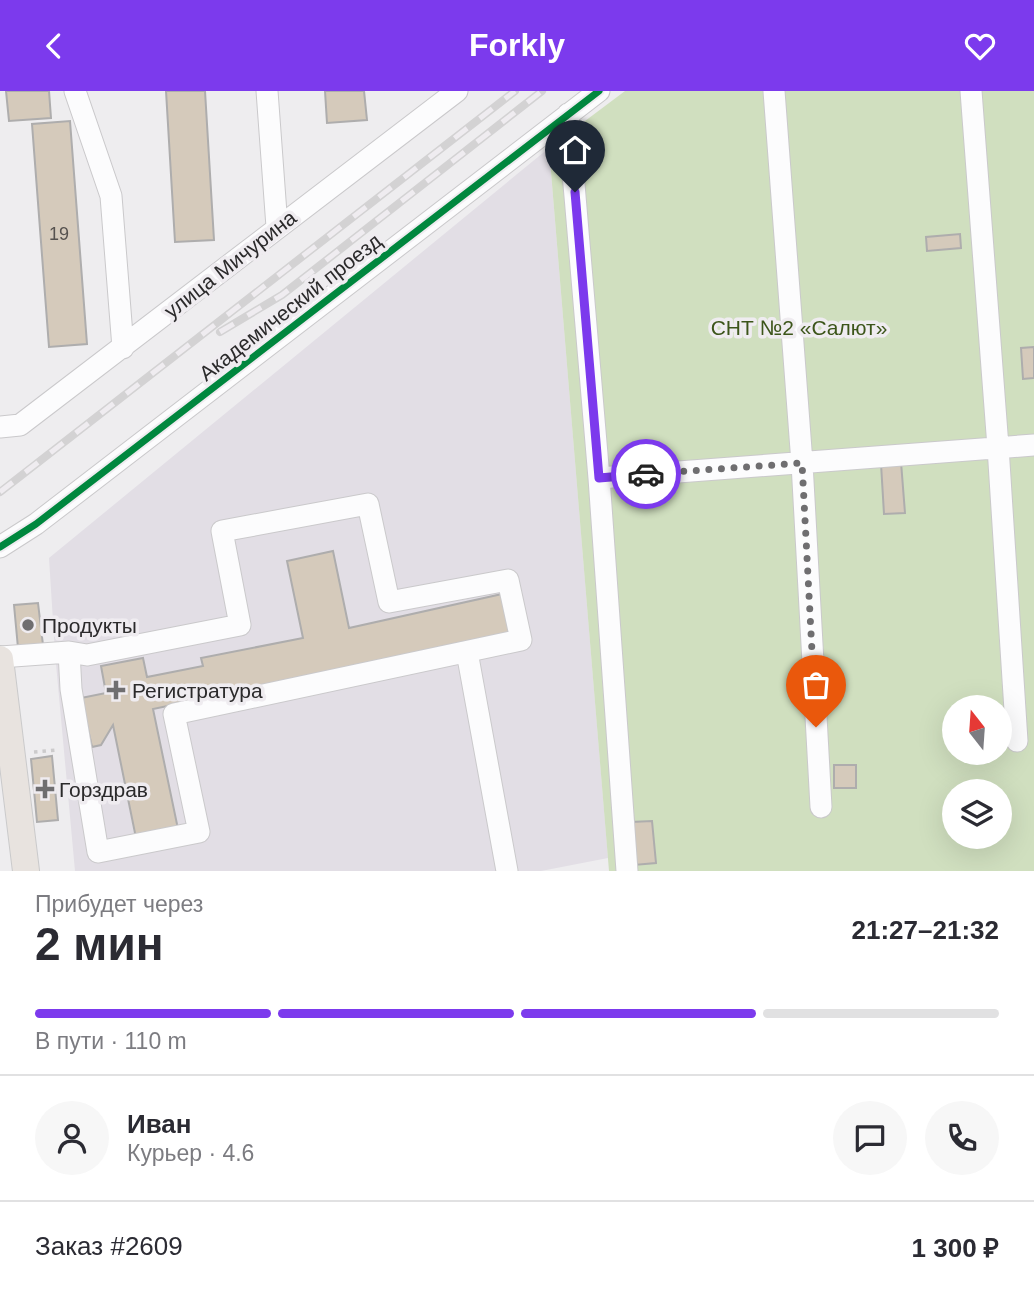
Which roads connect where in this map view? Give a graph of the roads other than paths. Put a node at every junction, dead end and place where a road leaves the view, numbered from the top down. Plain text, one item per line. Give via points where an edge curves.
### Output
1 (75, 91) edge
2 (267, 91) edge
3 (599, 91) edge
4 (774, 91) edge
5 (971, 91) edge
6 (455, 92) edge
7 (568, 114) junction
8 (277, 227) junction
9 (123, 348) junction
10 (0, 427) edge
11 (1034, 445) edge
12 (998, 447) junction
13 (802, 463) junction
14 (599, 478) junction
15 (0, 547) edge
16 (69, 652) junction
17 (467, 652) junction
18 (0, 658) edge
19 (1017, 741) dead end
20 (821, 807) dead end
21 (26, 871) edge
22 (508, 871) edge
23 (627, 871) edge

1 - 9 street via 110,196
2 - 8 street
3 - 7 street, Академический проезд
4 - 13 street
5 - 12 street
6 - 8 street, улица Мичурина
7 - 14 street
7 - 15 street, Академический проезд via 36,524
8 - 9 street, улица Мичурина
9 - 10 street, улица Мичурина via 20,425
11 - 12 street
12 - 13 street
12 - 19 street
13 - 14 street
13 - 20 street
14 - 23 street
16 - 17 street via 98,852 199,832 174,714
16 - 17 street via 87,655 240,625 222,531 368,504 389,602 508,580 521,641
16 - 18 street
17 - 22 street
18 - 21 main road

